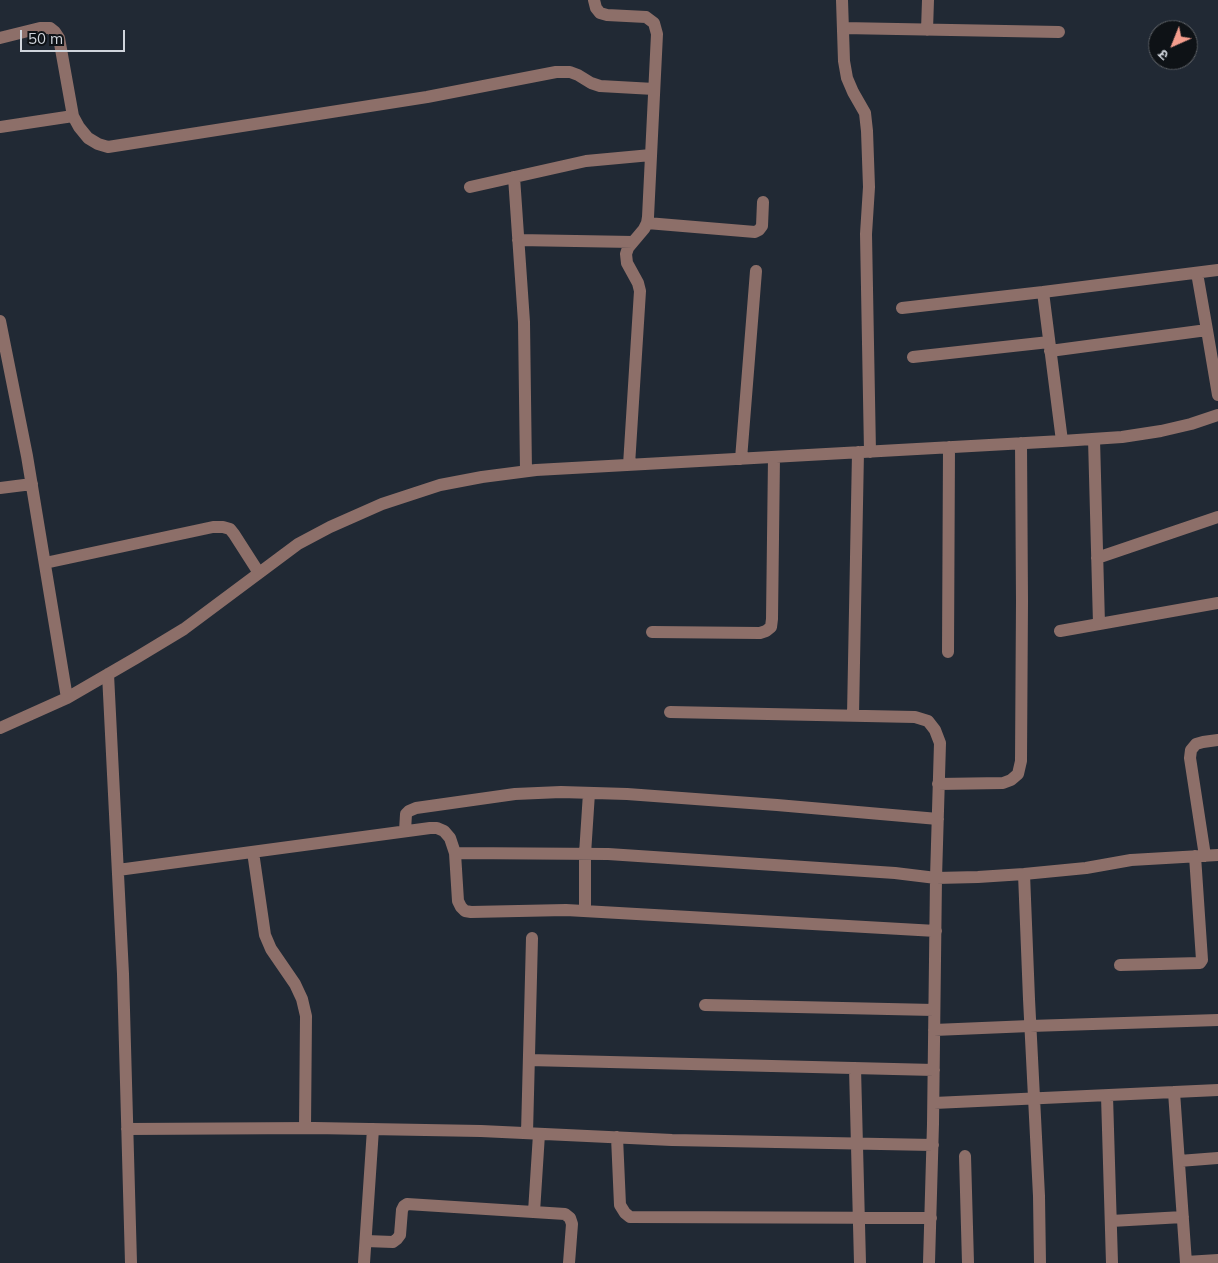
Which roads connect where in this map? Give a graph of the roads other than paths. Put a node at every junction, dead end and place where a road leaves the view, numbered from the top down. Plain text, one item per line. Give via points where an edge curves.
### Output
1 (594, 0) edge
2 (842, 0) edge
3 (928, 0) edge
4 (843, 28) junction
5 (927, 30) junction
6 (1060, 32) dead end
7 (0, 38) edge
8 (654, 89) junction
9 (73, 116) junction
10 (0, 127) edge
11 (651, 155) junction
12 (514, 177) junction
13 (470, 187) dead end
14 (763, 202) dead end
15 (647, 224) junction
16 (518, 240) junction
17 (633, 242) junction
18 (1218, 270) edge
19 (756, 271) dead end
20 (1196, 273) junction
21 (1043, 292) junction
22 (902, 308) dead end
23 (0, 321) edge
24 (1207, 330) junction
25 (2, 338) edge
26 (1049, 346) junction
27 (913, 357) dead end
28 (6, 379) edge
29 (1218, 395) edge
30 (1218, 415) edge
31 (1094, 439) junction
32 (1062, 441) junction
33 (1021, 444) junction
34 (950, 447) junction
35 (864, 452) junction
36 (774, 457) junction
37 (740, 459) junction
38 (629, 465) junction
39 (526, 471) junction
40 (32, 484) junction
41 (0, 488) edge
42 (1218, 517) edge
43 (1097, 558) junction
44 (45, 564) junction
45 (259, 573) junction
46 (1218, 603) edge
47 (1099, 624) junction
48 (1060, 630) dead end
49 (652, 632) dead end
50 (948, 652) dead end
51 (108, 674) junction
52 (67, 698) junction
53 (670, 712) dead end
54 (853, 715) junction
55 (0, 728) edge
56 (1218, 740) edge
57 (938, 784) junction
58 (589, 793) junction
59 (938, 819) junction
60 (405, 831) junction
61 (254, 852) junction
62 (455, 853) junction
63 (585, 854) junction
64 (1218, 855) edge
65 (1200, 856) junction
66 (118, 870) junction
67 (1024, 874) junction
68 (936, 878) junction
69 (585, 911) junction
70 (936, 931) junction
71 (532, 938) dead end
72 (1120, 964) dead end
73 (705, 1005) dead end
74 (934, 1010) junction
75 (1218, 1020) edge
76 (1030, 1026) junction
77 (934, 1030) junction
78 (529, 1060) junction
79 (855, 1068) junction
80 (934, 1070) junction
81 (1218, 1090) edge
82 (1174, 1092) junction
83 (1107, 1096) junction
84 (1034, 1100) junction
85 (934, 1103) junction
86 (305, 1128) junction
87 (127, 1129) junction
88 (373, 1129) junction
89 (533, 1133) junction
90 (617, 1137) junction
91 (858, 1144) junction
92 (933, 1145) junction
93 (965, 1156) dead end
94 (1218, 1158) edge
95 (1179, 1161) junction
96 (534, 1212) junction
97 (1183, 1217) junction
98 (859, 1218) junction
99 (931, 1218) junction
100 (1111, 1221) junction
101 (366, 1241) junction
102 (1218, 1260) edge
103 (1186, 1262) edge
104 (132, 1263) edge
105 (364, 1263) edge
106 (569, 1263) edge
107 (860, 1263) edge
108 (929, 1263) edge
109 (968, 1263) edge
110 (1040, 1263) edge
111 (1112, 1263) edge

1 - 8 street via 600,13 646,16 654,23 657,34
2 - 4 street
3 - 5 street
4 - 5 street
4 - 35 street via 847,78 865,113 867,131
5 - 6 street
7 - 9 street via 40,28 50,28 55,32 59,38
8 - 9 street via 600,86 570,72 556,72 428,97 108,147 88,138
8 - 11 street
9 - 10 street
11 - 12 street via 586,161
11 - 15 street
12 - 13 street
12 - 16 street
14 - 15 street via 762,226 755,232
15 - 17 street
16 - 17 street
16 - 39 street via 524,322
17 - 38 street via 626,259 640,291
18 - 20 street
19 - 37 street
20 - 21 street
20 - 24 street
21 - 22 street
21 - 26 street
23 - 25 street
24 - 26 street
24 - 29 street
25 - 28 street
26 - 27 street
26 - 32 street
28 - 40 street
30 - 31 street via 1161,431
31 - 32 street
31 - 43 street
32 - 33 street
33 - 34 street
33 - 57 street via 1021,741 1018,774 1003,783
34 - 35 street
34 - 50 street
35 - 36 street
35 - 54 street
36 - 37 street
36 - 49 street via 771,627 760,633
37 - 38 street
38 - 39 street
39 - 45 street via 440,485 382,504 298,544
40 - 41 street
40 - 44 street
42 - 43 street
43 - 47 street
44 - 45 street via 223,527 234,534
44 - 52 street
45 - 51 street via 184,629
46 - 47 street
47 - 48 street
51 - 52 street
51 - 66 street
52 - 55 street
53 - 54 street
54 - 57 street via 915,717 928,721 940,743
56 - 65 street via 1196,744 1191,750
57 - 59 street
58 - 59 street
58 - 60 street via 515,794 416,808 406,814
58 - 63 street
59 - 68 street
60 - 61 street
60 - 62 street via 438,828 450,838
61 - 66 street
61 - 86 street via 265,935 295,984 306,1016
62 - 63 street
62 - 69 street via 458,901 465,911
63 - 68 street
63 - 69 street
64 - 65 street
65 - 67 street via 1131,860
65 - 72 street via 1200,963
66 - 87 street
67 - 68 street
67 - 76 street
68 - 70 street
69 - 70 street
70 - 74 street
71 - 78 street
73 - 74 street
74 - 77 street
75 - 76 street
76 - 77 street
76 - 84 street
77 - 80 street
78 - 79 street
78 - 89 street
79 - 80 street
79 - 91 street
80 - 85 street
81 - 82 street
82 - 83 street
82 - 95 street
83 - 84 street
83 - 100 street
84 - 85 street
84 - 110 street
85 - 92 street
86 - 87 street
86 - 88 street
87 - 104 street
88 - 89 street
88 - 101 street
89 - 90 street
89 - 96 street
90 - 91 street
90 - 98 street via 620,1205 624,1214 630,1217
91 - 92 street
91 - 98 street
92 - 99 street
93 - 109 street
94 - 95 street
95 - 97 street
96 - 101 street via 407,1204 402,1210 398,1239 394,1242
96 - 106 street via 565,1214 570,1218
97 - 100 street
97 - 103 street
98 - 99 street
98 - 107 street
99 - 108 street
100 - 111 street
101 - 105 street
102 - 103 street

